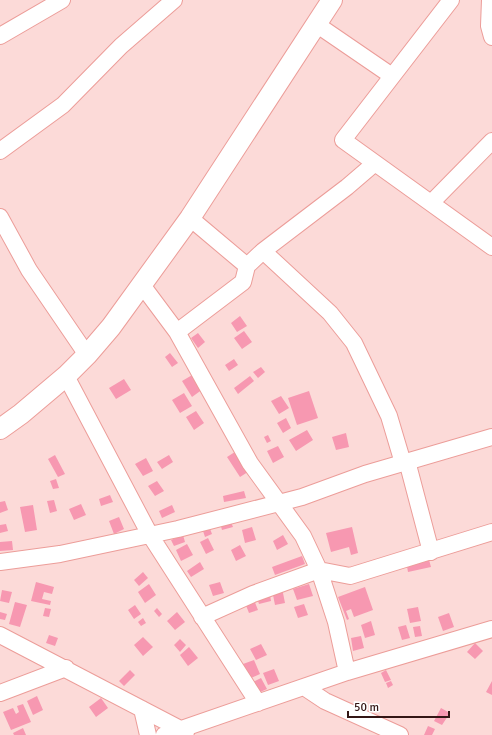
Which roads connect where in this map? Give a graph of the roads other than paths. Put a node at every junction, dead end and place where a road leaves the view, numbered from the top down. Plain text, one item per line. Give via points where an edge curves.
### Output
1 (62, 0) edge
2 (174, 0) edge
3 (332, 0) edge
4 (451, 0) edge
5 (490, 0) edge
6 (316, 24) junction
7 (0, 36) edge
8 (492, 38) edge
9 (392, 76) junction
10 (492, 141) edge
11 (0, 151) edge
12 (375, 163) junction
13 (431, 203) junction
14 (0, 217) edge
15 (190, 218) junction
16 (492, 247) edge
17 (263, 251) junction
18 (248, 266) junction
19 (142, 285) junction
20 (177, 332) junction
21 (87, 355) junction
22 (66, 376) junction
23 (0, 429) edge
24 (492, 437) edge
25 (405, 462) junction
26 (280, 503) junction
27 (492, 532) edge
28 (150, 535) junction
29 (431, 552) junction
30 (0, 562) edge
31 (319, 570) junction
32 (202, 617) junction
33 (492, 629) edge
34 (0, 634) edge
35 (66, 668) junction
36 (347, 672) junction
37 (304, 687) junction
38 (0, 693) edge
39 (258, 702) junction
40 (142, 710) junction
41 (186, 732) edge
42 (148, 735) edge
43 (164, 735) edge
44 (400, 735) edge

1 - 7 street
2 - 11 street via 121,46 63,105
3 - 6 main road
4 - 9 street
5 - 8 street via 489,26
6 - 9 street
6 - 15 main road
9 - 12 street via 343,140
10 - 13 street
12 - 13 street
12 - 17 street via 347,188
13 - 16 street
14 - 21 street via 29,270
15 - 18 street
15 - 19 main road
17 - 18 street
17 - 25 street via 330,312 354,343 389,416
18 - 20 street via 243,282
19 - 20 street
19 - 21 main road
20 - 26 street via 250,463
21 - 22 main road
22 - 23 main road
22 - 28 street
24 - 25 street
25 - 26 street
25 - 29 street
26 - 28 street
26 - 31 street via 303,536
27 - 29 street
28 - 30 street via 60,554
28 - 32 street
29 - 31 street via 350,576
31 - 32 street
31 - 36 street via 336,622
32 - 39 street
33 - 36 street
34 - 35 street
35 - 38 street
35 - 40 street
36 - 37 street
37 - 39 street
37 - 44 street via 325,701
39 - 41 street
40 - 41 street
40 - 42 street
41 - 43 street

